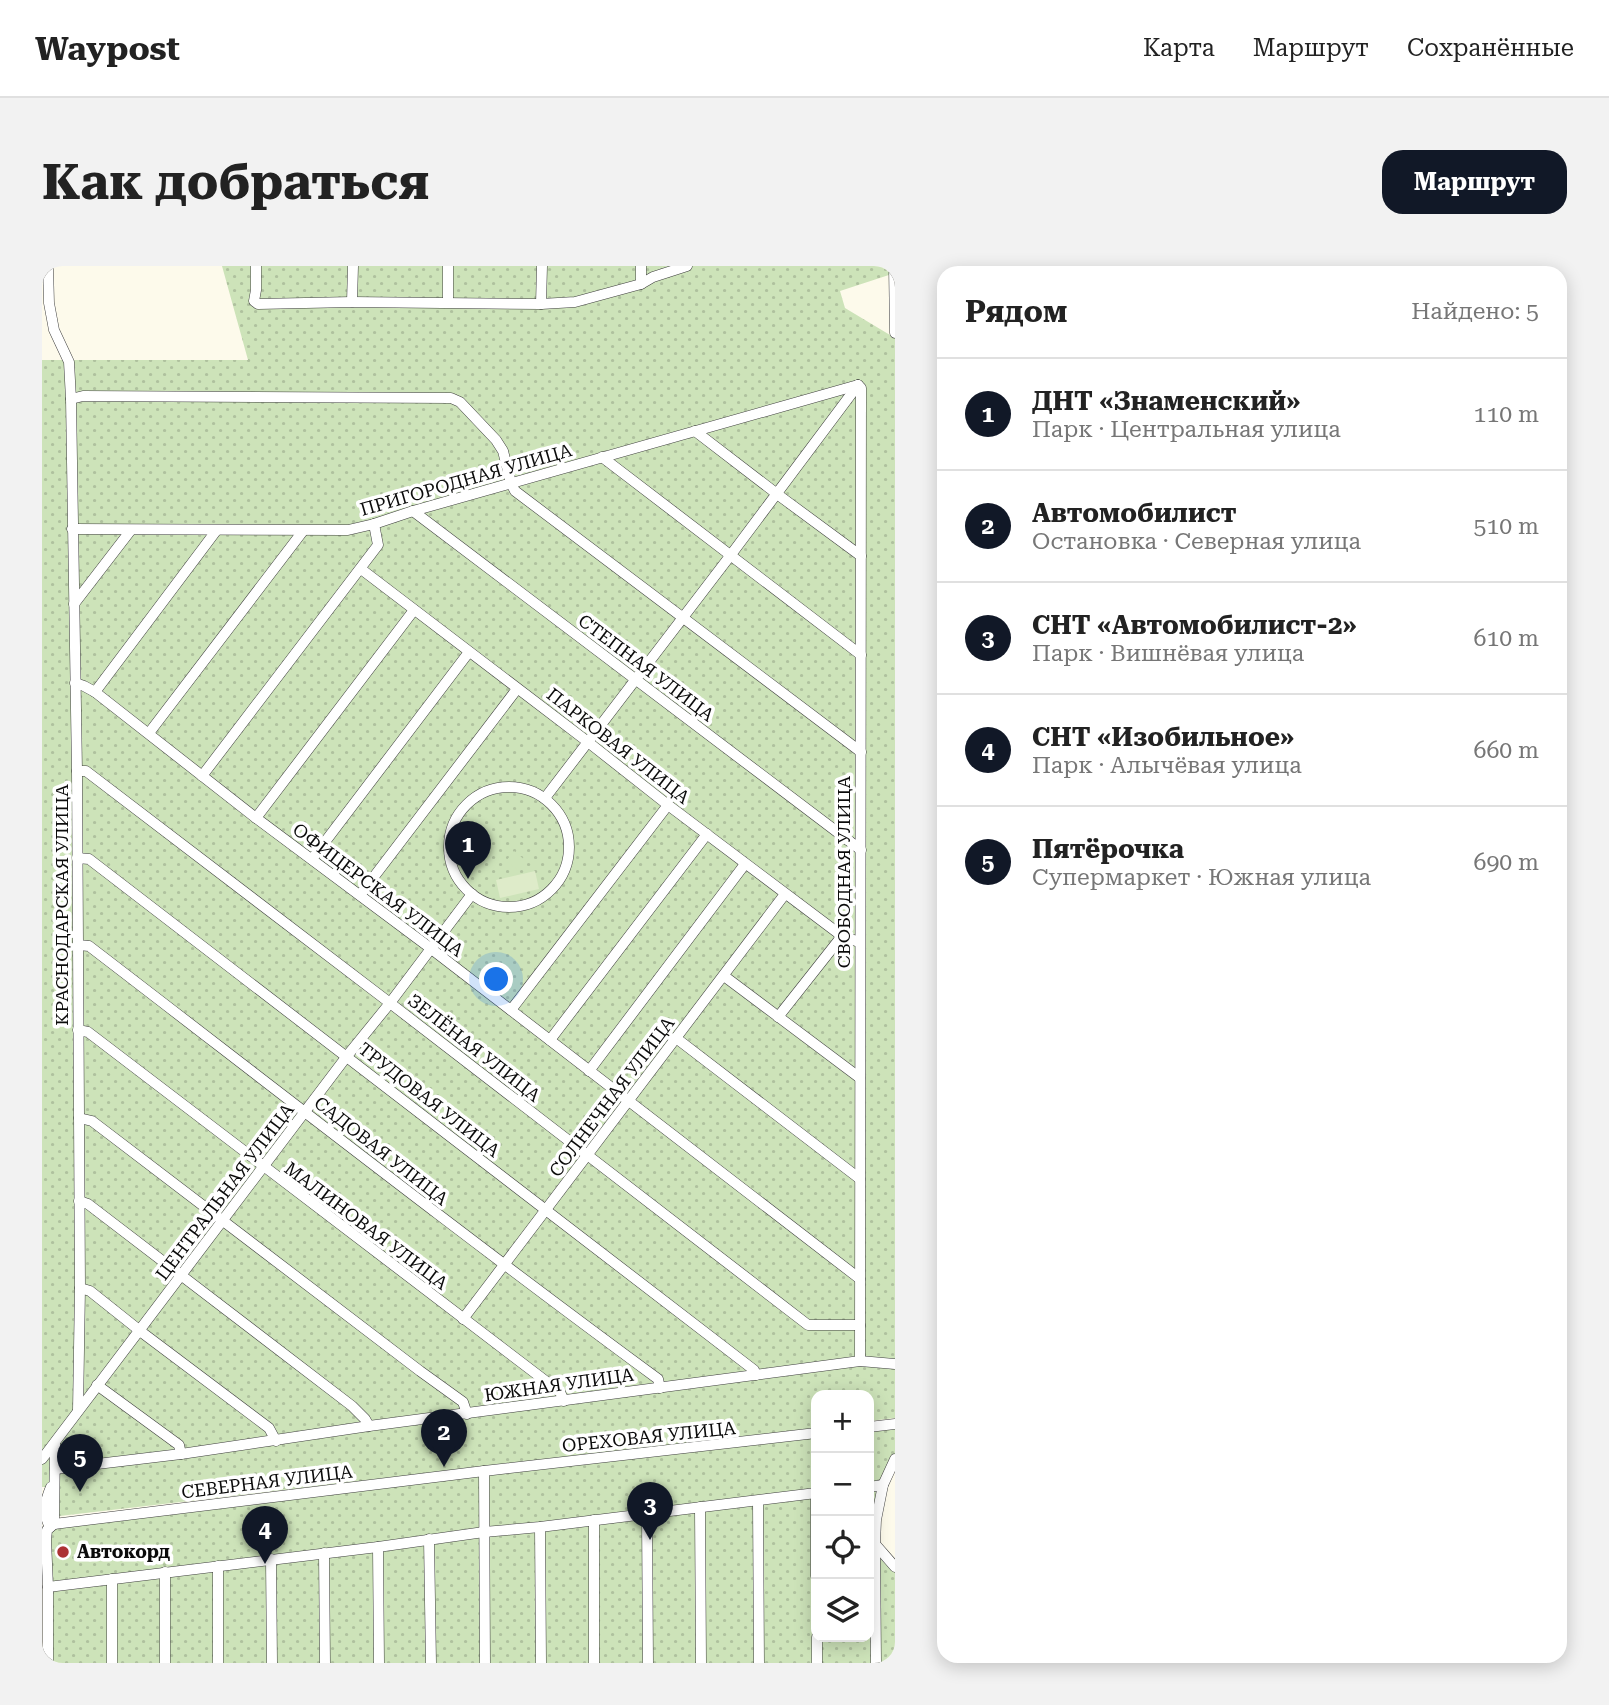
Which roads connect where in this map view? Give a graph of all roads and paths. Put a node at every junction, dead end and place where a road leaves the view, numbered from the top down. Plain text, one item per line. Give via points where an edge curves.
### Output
1 (48, 266) edge
2 (256, 266) edge
3 (353, 266) edge
4 (448, 266) edge
5 (542, 266) edge
6 (641, 266) edge
7 (687, 266) edge
8 (894, 266) edge
9 (641, 284) junction
10 (352, 302) junction
11 (448, 302) junction
12 (541, 304) junction
13 (895, 333) edge
14 (858, 384) junction
15 (71, 399) junction
16 (695, 431) junction
17 (602, 457) junction
18 (511, 483) junction
19 (777, 494) junction
20 (413, 511) junction
21 (374, 524) junction
22 (72, 529) junction
23 (131, 530) junction
24 (216, 531) junction
25 (303, 531) junction
26 (730, 556) junction
27 (862, 556) junction
28 (361, 569) junction
29 (74, 604) junction
30 (414, 610) junction
31 (682, 618) junction
32 (469, 652) junction
33 (861, 655) junction
34 (636, 680) junction
35 (75, 683) junction
36 (517, 689) junction
37 (95, 692) junction
38 (149, 733) junction
39 (588, 742) junction
40 (861, 752) junction
41 (77, 771) junction
42 (202, 776) junction
43 (545, 798) junction
44 (668, 805) junction
45 (256, 818) junction
46 (707, 834) junction
47 (861, 850) junction
48 (77, 858) junction
49 (312, 859) junction
50 (745, 863) junction
51 (472, 894) junction
52 (785, 894) junction
53 (360, 895) junction
54 (842, 936) junction
55 (859, 942) junction
56 (78, 945) junction
57 (430, 948) junction
58 (724, 976) junction
59 (390, 1003) junction
60 (511, 1010) junction
61 (778, 1017) junction
62 (78, 1030) junction
63 (676, 1038) junction
64 (550, 1040) junction
65 (347, 1056) junction
66 (589, 1071) junction
67 (860, 1078) junction
68 (629, 1101) junction
69 (306, 1112) junction
70 (79, 1118) junction
71 (588, 1156) junction
72 (263, 1167) junction
73 (860, 1178) junction
74 (79, 1201) junction
75 (547, 1211) junction
76 (222, 1221) junction
77 (504, 1266) junction
78 (181, 1276) junction
79 (860, 1279) junction
80 (80, 1288) junction
81 (463, 1319) junction
82 (860, 1325) junction
83 (140, 1330) junction
84 (860, 1361) junction
85 (895, 1364) edge
86 (756, 1375) junction
87 (97, 1385) junction
88 (660, 1388) junction
89 (564, 1401) junction
90 (78, 1410) junction
91 (467, 1414) junction
92 (895, 1424) edge
93 (369, 1426) junction
94 (874, 1426) edge
95 (811, 1434) edge
96 (276, 1441) junction
97 (55, 1443) junction
98 (181, 1454) junction
99 (42, 1459) edge
100 (895, 1459) edge
101 (484, 1471) junction
102 (55, 1475) junction
103 (883, 1485) junction
104 (874, 1486) edge
105 (811, 1494) edge
106 (758, 1501) junction
107 (54, 1504) junction
108 (700, 1507) junction
109 (647, 1514) junction
110 (594, 1520) junction
111 (66, 1522) junction
112 (52, 1526) junction
113 (540, 1527) junction
114 (484, 1532) junction
115 (429, 1539) junction
116 (875, 1544) junction
117 (378, 1547) junction
118 (324, 1553) junction
119 (271, 1559) junction
120 (218, 1566) junction
121 (895, 1567) edge
122 (165, 1572) junction
123 (112, 1579) junction
124 (48, 1587) junction
125 (817, 1642) edge
126 (48, 1663) edge
127 (113, 1663) edge
128 (165, 1663) edge
129 (218, 1663) edge
130 (272, 1663) edge
131 (325, 1663) edge
132 (379, 1663) edge
133 (431, 1663) edge
134 (485, 1663) edge
135 (541, 1663) edge
136 (594, 1663) edge
137 (648, 1663) edge
138 (701, 1663) edge
139 (759, 1663) edge
140 (817, 1663) edge
141 (876, 1663) edge

1 - 15 street, КРАСНОДАРСКАЯ УЛИЦА via 49,303 54,330 69,362
2 - 10 street via 254,300 258,304
3 - 10 street
4 - 11 street
5 - 12 street
6 - 9 street
7 - 9 street
8 - 13 street
9 - 12 street via 575,302
10 - 11 street
11 - 12 street
14 - 16 street, ПРИГОРОДНАЯ УЛИЦА
14 - 19 street
14 - 27 street, СВОБОДНАЯ УЛИЦА
15 - 18 street via 451,398 496,440
15 - 22 street, КРАСНОДАРСКАЯ УЛИЦА
16 - 17 street, ПРИГОРОДНАЯ УЛИЦА
16 - 19 street
17 - 18 street, ПРИГОРОДНАЯ УЛИЦА
17 - 26 street
18 - 20 street, ПРИГОРОДНАЯ УЛИЦА
18 - 31 street via 515,491
19 - 26 street
19 - 27 street
20 - 21 street, ПРИГОРОДНАЯ УЛИЦА
20 - 34 street, СТЕПНАЯ УЛИЦА
21 - 25 street, ПРИГОРОДНАЯ УЛИЦА
21 - 28 street via 378,545
22 - 23 street, ПРИГОРОДНАЯ УЛИЦА
22 - 29 street, КРАСНОДАРСКАЯ УЛИЦА
23 - 24 street, ПРИГОРОДНАЯ УЛИЦА
23 - 29 street
24 - 25 street, ПРИГОРОДНАЯ УЛИЦА
24 - 37 street
25 - 38 street
26 - 31 street
26 - 33 street
27 - 33 street, СВОБОДНАЯ УЛИЦА
28 - 30 street, ПАРКОВАЯ УЛИЦА
28 - 42 street
29 - 35 street, КРАСНОДАРСКАЯ УЛИЦА
30 - 32 street, ПАРКОВАЯ УЛИЦА
30 - 45 street
31 - 34 street
31 - 40 street
32 - 36 street, ПАРКОВАЯ УЛИЦА
32 - 49 street
33 - 40 street, СВОБОДНАЯ УЛИЦА
34 - 39 street
34 - 47 street, СТЕПНАЯ УЛИЦА
35 - 37 street, ОФИЦЕРСКАЯ УЛИЦА
35 - 41 street, КРАСНОДАРСКАЯ УЛИЦА
36 - 39 street, ПАРКОВАЯ УЛИЦА
36 - 53 street
37 - 38 street, ОФИЦЕРСКАЯ УЛИЦА
38 - 42 street, ОФИЦЕРСКАЯ УЛИЦА
39 - 43 street
39 - 44 street, ПАРКОВАЯ УЛИЦА
40 - 47 street, СВОБОДНАЯ УЛИЦА
41 - 48 street, КРАСНОДАРСКАЯ УЛИЦА
41 - 59 street, ЗЕЛЁНАЯ УЛИЦА via 86,771
42 - 45 street, ОФИЦЕРСКАЯ УЛИЦА
43 - 51 street via 521,788 502,787 467,803 450,837 450,856 456,875
43 - 51 street via 568,831 570,849 558,883 529,904 512,907 494,905
44 - 46 street, ПАРКОВАЯ УЛИЦА
44 - 60 street
45 - 49 street, ОФИЦЕРСКАЯ УЛИЦА
46 - 50 street, ПАРКОВАЯ УЛИЦА
46 - 64 street
47 - 55 street, СВОБОДНАЯ УЛИЦА
48 - 56 street, КРАСНОДАРСКАЯ УЛИЦА
48 - 65 street, ТРУДОВАЯ УЛИЦА via 89,859
49 - 53 street, ОФИЦЕРСКАЯ УЛИЦА
50 - 52 street, ПАРКОВАЯ УЛИЦА
50 - 66 street
51 - 57 street, ЦЕНТРАЛЬНАЯ УЛИЦА
52 - 54 street, ПАРКОВАЯ УЛИЦА
52 - 58 street, СОЛНЕЧНАЯ УЛИЦА
53 - 57 street, ОФИЦЕРСКАЯ УЛИЦА
54 - 55 street, ПАРКОВАЯ УЛИЦА
54 - 61 street
55 - 67 street, СВОБОДНАЯ УЛИЦА
56 - 62 street, КРАСНОДАРСКАЯ УЛИЦА
56 - 69 street, САДОВАЯ УЛИЦА via 89,946
57 - 59 street, ЦЕНТРАЛЬНАЯ УЛИЦА
57 - 60 street, ОФИЦЕРСКАЯ УЛИЦА
58 - 61 street
58 - 63 street, СОЛНЕЧНАЯ УЛИЦА
59 - 65 street, ЦЕНТРАЛЬНАЯ УЛИЦА
59 - 71 street, ЗЕЛЁНАЯ УЛИЦА
60 - 64 street, ОФИЦЕРСКАЯ УЛИЦА
61 - 67 street
62 - 70 street, КРАСНОДАРСКАЯ УЛИЦА
62 - 72 street, МАЛИНОВАЯ УЛИЦА via 88,1032
63 - 68 street, СОЛНЕЧНАЯ УЛИЦА
63 - 73 street
64 - 66 street, ОФИЦЕРСКАЯ УЛИЦА
65 - 69 street, ЦЕНТРАЛЬНАЯ УЛИЦА
65 - 75 street, ТРУДОВАЯ УЛИЦА
66 - 68 street, ОФИЦЕРСКАЯ УЛИЦА
67 - 73 street, СВОБОДНАЯ УЛИЦА
68 - 71 street, СОЛНЕЧНАЯ УЛИЦА
68 - 79 street, ОФИЦЕРСКАЯ УЛИЦА
69 - 72 street, ЦЕНТРАЛЬНАЯ УЛИЦА
69 - 77 street, САДОВАЯ УЛИЦА
70 - 74 street, КРАСНОДАРСКАЯ УЛИЦА
70 - 76 street via 92,1121
71 - 75 street, СОЛНЕЧНАЯ УЛИЦА
71 - 82 street, ЗЕЛЁНАЯ УЛИЦА via 808,1325
72 - 76 street, ЦЕНТРАЛЬНАЯ УЛИЦА
72 - 81 street, МАЛИНОВАЯ УЛИЦА
73 - 79 street, СВОБОДНАЯ УЛИЦА
74 - 78 street
74 - 80 street, КРАСНОДАРСКАЯ УЛИЦА
75 - 77 street, СОЛНЕЧНАЯ УЛИЦА
75 - 86 street, ТРУДОВАЯ УЛИЦА
76 - 78 street, ЦЕНТРАЛЬНАЯ УЛИЦА
76 - 91 street via 463,1402
77 - 81 street, СОЛНЕЧНАЯ УЛИЦА
77 - 88 street, САДОВАЯ УЛИЦА via 657,1380
78 - 83 street, ЦЕНТРАЛЬНАЯ УЛИЦА
78 - 93 street via 352,1406
79 - 82 street, СВОБОДНАЯ УЛИЦА
80 - 83 street
80 - 90 street, КРАСНОДАРСКАЯ УЛИЦА
81 - 89 street, МАЛИНОВАЯ УЛИЦА via 560,1392
82 - 84 street, СВОБОДНАЯ УЛИЦА
83 - 87 street, ЦЕНТРАЛЬНАЯ УЛИЦА
83 - 96 street via 269,1428
84 - 85 street, ЮЖНАЯ УЛИЦА
84 - 86 street, ЮЖНАЯ УЛИЦА
86 - 88 street, ЮЖНАЯ УЛИЦА
87 - 90 street, ЦЕНТРАЛЬНАЯ УЛИЦА
87 - 98 street via 178,1445
88 - 89 street, ЮЖНАЯ УЛИЦА
89 - 91 street, ЮЖНАЯ УЛИЦА
90 - 97 street, ЦЕНТРАЛЬНАЯ УЛИЦА
91 - 93 street, ЮЖНАЯ УЛИЦА
92 - 94 street
93 - 96 street, ЮЖНАЯ УЛИЦА
95 - 101 street, ОРЕХОВАЯ УЛИЦА
96 - 98 street, ЮЖНАЯ УЛИЦА
97 - 99 street, ЦЕНТРАЛЬНАЯ УЛИЦА
97 - 102 street
98 - 102 street, ЮЖНАЯ УЛИЦА
100 - 103 street
101 - 111 street, СЕВЕРНАЯ УЛИЦА
101 - 114 street
102 - 107 street
102 - 112 street via 44,1513
103 - 104 street
103 - 116 street
105 - 106 street
106 - 108 street
106 - 139 street
107 - 111 street
107 - 112 street
108 - 109 street
108 - 138 street
109 - 110 street
109 - 137 street
110 - 113 street
110 - 136 street
111 - 112 street, СЕВЕРНАЯ УЛИЦА
112 - 124 street via 46,1540
113 - 114 street
113 - 135 street
114 - 115 street
114 - 134 street
115 - 117 street
115 - 133 street
116 - 121 street
116 - 141 street
117 - 118 street
117 - 132 street
118 - 119 street
118 - 131 street
119 - 120 street
119 - 130 street
120 - 122 street
120 - 129 street
122 - 123 street
122 - 128 street
123 - 124 street
123 - 127 street
124 - 126 street
125 - 140 street

